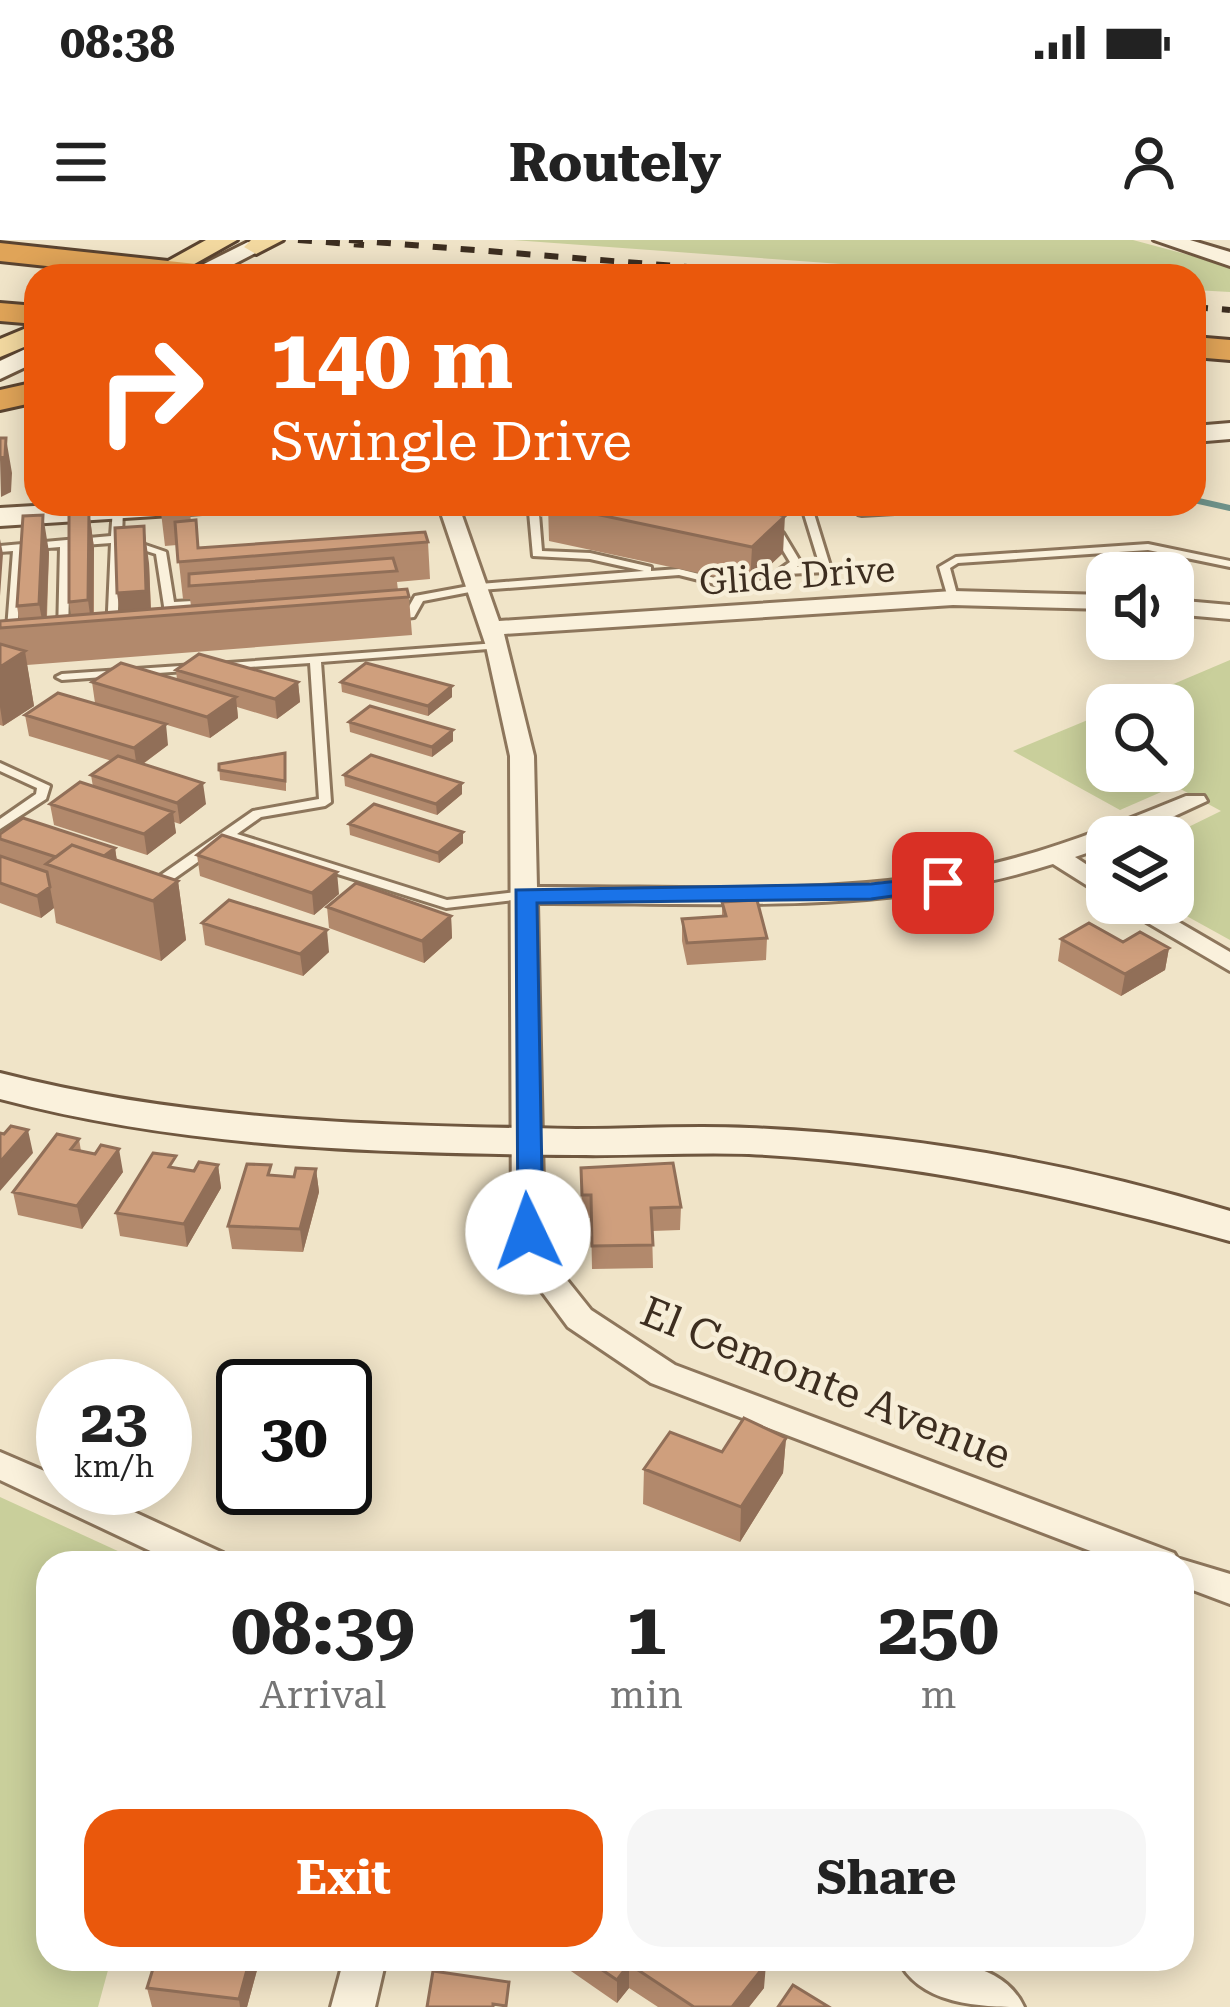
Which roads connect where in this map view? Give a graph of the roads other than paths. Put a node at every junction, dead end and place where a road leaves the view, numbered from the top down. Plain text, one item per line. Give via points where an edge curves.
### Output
1 (1166, 240) edge
2 (0, 252) edge
3 (1230, 259) edge
4 (216, 263) edge
5 (71, 516) edge
6 (134, 516) edge
7 (453, 516) edge
8 (534, 516) edge
9 (810, 516) edge
10 (118, 524) junction
11 (754, 529) edge
12 (65, 544) junction
13 (19, 548) junction
14 (0, 549) edge
15 (1230, 565) edge
16 (785, 571) junction
17 (666, 573) junction
18 (480, 587) junction
19 (404, 589) edge
20 (419, 598) junction
21 (952, 598) junction
22 (1086, 601) edge
23 (216, 603) edge
24 (169, 606) junction
25 (1194, 609) edge
26 (1230, 612) edge
27 (366, 619) edge
28 (495, 638) junction
29 (165, 639) edge
30 (128, 642) edge
31 (110, 644) junction
32 (94, 645) edge
33 (62, 648) edge
34 (26, 651) edge
35 (4, 652) edge
36 (315, 659) junction
37 (62, 677) dead end
38 (0, 767) edge
39 (1195, 801) dead end
40 (1158, 816) edge
41 (0, 825) edge
42 (227, 835) junction
43 (1086, 846) edge
44 (1059, 857) junction
45 (1086, 876) edge
46 (143, 895) edge
47 (525, 896) junction
48 (1163, 924) edge
49 (1230, 963) edge
50 (0, 1086) edge
51 (524, 1138) junction
52 (1230, 1226) edge
53 (0, 1465) edge
54 (184, 1551) edge
55 (1129, 1551) edge
56 (1194, 1576) edge
57 (1230, 1589) edge
58 (361, 1971) edge
59 (940, 1971) edge
60 (353, 2007) edge
61 (1001, 2007) edge

1 - 3 street
2 - 4 highway
5 - 10 street
6 - 10 street
7 - 18 street, El Cemonte Avenue
8 - 17 lane via 537,554
9 - 16 lane via 826,569
10 - 12 lane
10 - 24 lane via 161,553
10 - 31 lane
11 - 16 lane via 779,536 796,563
12 - 13 lane
12 - 33 lane
13 - 14 lane
13 - 35 lane
15 - 21 lane via 1148,547 956,560 944,567
16 - 17 lane via 768,583 735,586
17 - 18 lane
18 - 20 lane
18 - 28 street, El Cemonte Avenue
19 - 20 lane
20 - 27 lane via 410,615
21 - 22 street, Glide Drive
21 - 28 street, Glide Drive
23 - 24 lane
24 - 29 lane
25 - 26 street
28 - 36 lane
28 - 47 street, El Cemonte Avenue via 522,756
30 - 31 lane
31 - 32 lane
34 - 35 lane
36 - 37 lane
36 - 42 lane via 325,802 256,814
38 - 41 lane via 44,786 42,796
39 - 40 street
42 - 46 lane
42 - 47 lane via 446,904
43 - 44 street
44 - 45 street
44 - 47 street via 871,891
47 - 51 street, El Cemonte Avenue
48 - 49 street
50 - 51 street via 136,1120 248,1133
51 - 52 street via 882,1150 1108,1191
51 - 55 street, El Cemonte Avenue via 528,1232 557,1300 608,1343 664,1374
53 - 54 street
56 - 57 street
58 - 60 street
59 - 61 street

